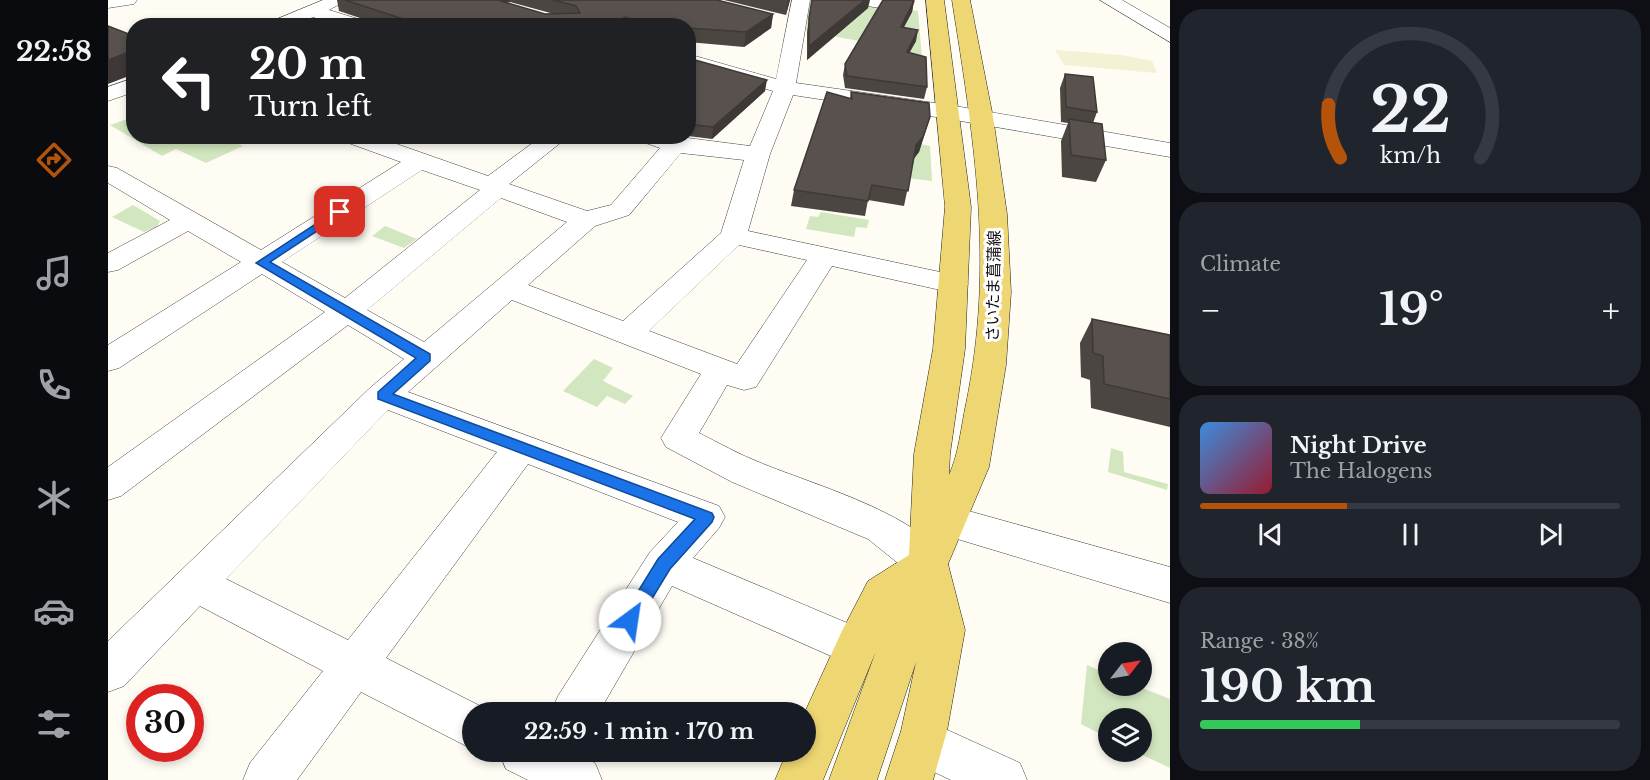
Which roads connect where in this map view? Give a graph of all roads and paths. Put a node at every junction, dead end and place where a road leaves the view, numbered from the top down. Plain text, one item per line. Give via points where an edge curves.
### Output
1 (128, 0) edge
2 (338, 0) edge
3 (801, 0) edge
4 (860, 0) edge
5 (935, 0) edge
6 (961, 0) edge
7 (1109, 0) edge
8 (108, 3) edge
9 (887, 4) edge
10 (312, 11) junction
11 (296, 18) edge
12 (335, 18) edge
13 (774, 20) edge
14 (797, 26) junction
15 (1170, 36) edge
16 (696, 62) edge
17 (126, 87) edge
18 (785, 88) junction
19 (108, 95) edge
20 (949, 112) junction
21 (982, 117) junction
22 (373, 144) edge
23 (538, 144) edge
24 (672, 144) edge
25 (675, 145) junction
26 (1164, 151) edge
27 (758, 154) junction
28 (419, 161) junction
29 (108, 173) edge
30 (498, 188) junction
31 (189, 220) junction
32 (586, 220) junction
33 (733, 236) junction
34 (824, 256) junction
35 (262, 263) junction
36 (108, 264) edge
37 (954, 284) junction
38 (508, 288) junction
39 (346, 312) junction
40 (627, 334) junction
41 (425, 357) junction
42 (108, 360) edge
43 (720, 370) junction
44 (383, 395) junction
45 (522, 446) junction
46 (108, 486) edge
47 (947, 521) junction
48 (664, 564) junction
49 (928, 564) junction
50 (194, 582) junction
51 (1170, 585) edge
52 (856, 647) junction
53 (353, 664) junction
54 (108, 671) edge
55 (580, 702) edge
56 (462, 721) edge
57 (915, 760) edge
58 (267, 780) edge
59 (799, 780) edge
60 (853, 780) edge
61 (1003, 780) edge

1 - 8 street
2 - 10 street
3 - 14 street
4 - 9 street
5 - 20 main road, さいたま菖蒲線
6 - 21 main road, さいたま菖蒲線
7 - 15 street
10 - 11 street
10 - 12 street
13 - 14 street
14 - 18 street
16 - 18 street
17 - 19 street
18 - 20 street
18 - 27 street
20 - 21 street
20 - 37 main road, さいたま菖蒲線 via 958,207
21 - 26 street
21 - 47 main road, さいたま菖蒲線 via 994,214 996,292 990,364 971,467
22 - 28 street
23 - 30 street via 496,182
24 - 25 street
25 - 27 street
25 - 32 street via 620,210
27 - 33 street
28 - 30 street
28 - 35 street
29 - 31 street
30 - 32 street
30 - 39 street
31 - 35 street
31 - 36 street
32 - 38 street
33 - 34 street
33 - 40 street
34 - 37 street
34 - 43 street via 744,379
35 - 39 street
35 - 42 street
37 - 49 main road, さいたま菖蒲線 via 949,350 932,454
38 - 40 street
38 - 41 street
39 - 41 street
39 - 46 street
40 - 43 street
41 - 44 street
43 - 49 street via 678,438 745,472 882,528
44 - 45 street
44 - 50 street
45 - 48 street via 706,517
45 - 53 street
47 - 49 main road, さいたま菖蒲線
47 - 51 street
48 - 52 street
48 - 55 street
49 - 52 main road via 884,594
49 - 57 main road via 944,630
49 - 60 main road, さいたま菖蒲線
50 - 53 street
50 - 54 street
52 - 59 main road
53 - 56 street
53 - 58 street
57 - 61 street

